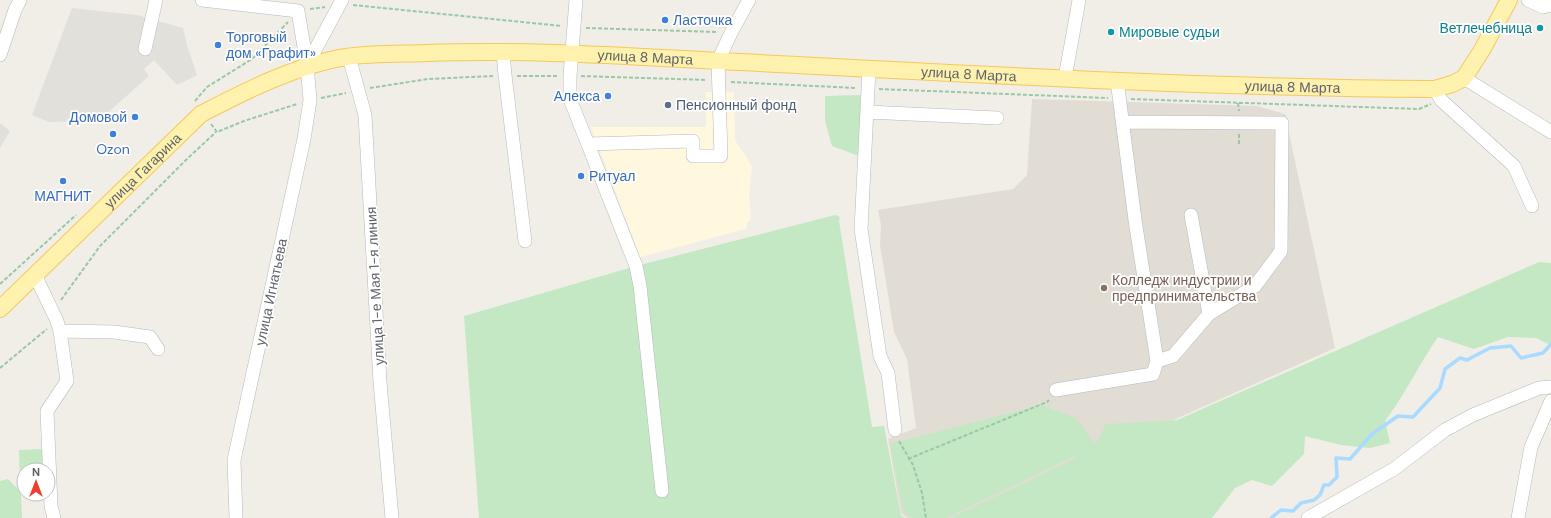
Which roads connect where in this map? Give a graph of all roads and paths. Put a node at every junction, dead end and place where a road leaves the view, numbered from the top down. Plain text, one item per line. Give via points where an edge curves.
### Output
1 (20, 0) edge
2 (156, 0) edge
3 (202, 0) edge
4 (576, 0) edge
5 (750, 0) edge
6 (1079, 0) edge
7 (1509, 0) edge
8 (1528, 0) edge
9 (341, 2) edge
10 (1551, 5) edge
11 (298, 11) junction
12 (575, 27) junction
13 (731, 33) junction
14 (145, 49) dead end
15 (503, 52) junction
16 (572, 54) junction
17 (0, 56) edge
18 (349, 57) junction
19 (718, 61) junction
20 (308, 65) junction
21 (869, 69) junction
22 (505, 75) junction
23 (570, 76) junction
24 (1065, 78) junction
25 (1464, 78) junction
26 (1117, 80) junction
27 (719, 81) junction
28 (868, 88) junction
29 (358, 90) junction
30 (1438, 95) junction
31 (1119, 98) junction
32 (310, 100) junction
33 (192, 105) dead end
34 (867, 112) junction
35 (997, 118) dead end
36 (1123, 122) junction
37 (210, 123) dead end
38 (217, 132) junction
39 (1551, 132) edge
40 (588, 144) junction
41 (1532, 206) dead end
42 (76, 214) dead end
43 (1191, 215) dead end
44 (525, 241) dead end
45 (35, 276) junction
46 (0, 284) edge
47 (0, 309) edge
48 (1209, 314) junction
49 (58, 326) junction
50 (158, 349) dead end
51 (1157, 361) junction
52 (6, 363) junction
53 (0, 364) edge
54 (0, 368) edge
55 (1551, 387) edge
56 (1056, 390) joint
57 (1551, 401) edge
58 (895, 430) joint
59 (908, 459) junction
60 (662, 491) dead end
61 (54, 518) edge
62 (236, 518) edge
63 (392, 518) edge
64 (926, 518) edge
65 (1308, 518) edge
66 (1518, 518) edge

1 - 17 street
2 - 14 street
3 - 11 street
4 - 12 street
5 - 13 street
6 - 24 street
7 - 25 main road
8 - 10 street via 1543,7
9 - 11 path
9 - 12 path
9 - 20 street
11 - 20 street
11 - 33 path via 252,59 206,87
12 - 13 path
12 - 16 street
13 - 19 street
15 - 16 main road, улица 8 Марта
15 - 18 main road, улица 8 Марта
15 - 22 street
16 - 19 main road, улица 8 Марта
16 - 23 street
18 - 20 main road, улица 8 Марта
18 - 29 street, улица 1-е Мая 1-я линия
19 - 21 main road, улица 8 Марта
19 - 27 street
20 - 32 street, улица Игнатьева
20 - 45 main road, улица Гагарина via 201,114
21 - 24 main road, улица 8 Марта
21 - 28 street
22 - 23 path
22 - 29 path via 428,79
22 - 44 street
23 - 27 path
23 - 40 street via 570,99
24 - 26 main road, улица 8 Марта
25 - 30 main road, улица 8 Марта
25 - 39 street
26 - 30 main road, улица 8 Марта
26 - 31 street
27 - 28 path
27 - 40 street via 721,156 693,156 692,141
28 - 31 path
28 - 34 street
29 - 32 path
29 - 63 street, улица 1-е Мая 1-я линия via 365,115 380,382
30 - 31 path via 1419,109
30 - 41 street via 1514,166
31 - 36 street
32 - 38 path
32 - 62 street, улица Игнатьева via 304,139 234,460
34 - 35 street
34 - 58 street via 861,229 880,356 888,373
36 - 48 street via 1282,123 1281,251 1255,286
36 - 51 street
37 - 38 path
38 - 49 path via 100,246 60,302
40 - 60 street via 636,266
42 - 46 path
43 - 48 street
45 - 47 main road, улица Гагарина
45 - 49 street
48 - 51 street via 1173,356
49 - 50 street via 150,337
49 - 52 path
49 - 61 street via 67,381 47,411 51,506
51 - 56 street via 1153,374
52 - 53 path
52 - 54 path
55 - 65 street via 1539,388 1480,412 1445,430 1394,469
56 - 59 path via 1047,402
57 - 66 street via 1531,447
58 - 59 path
59 - 64 path via 922,493

